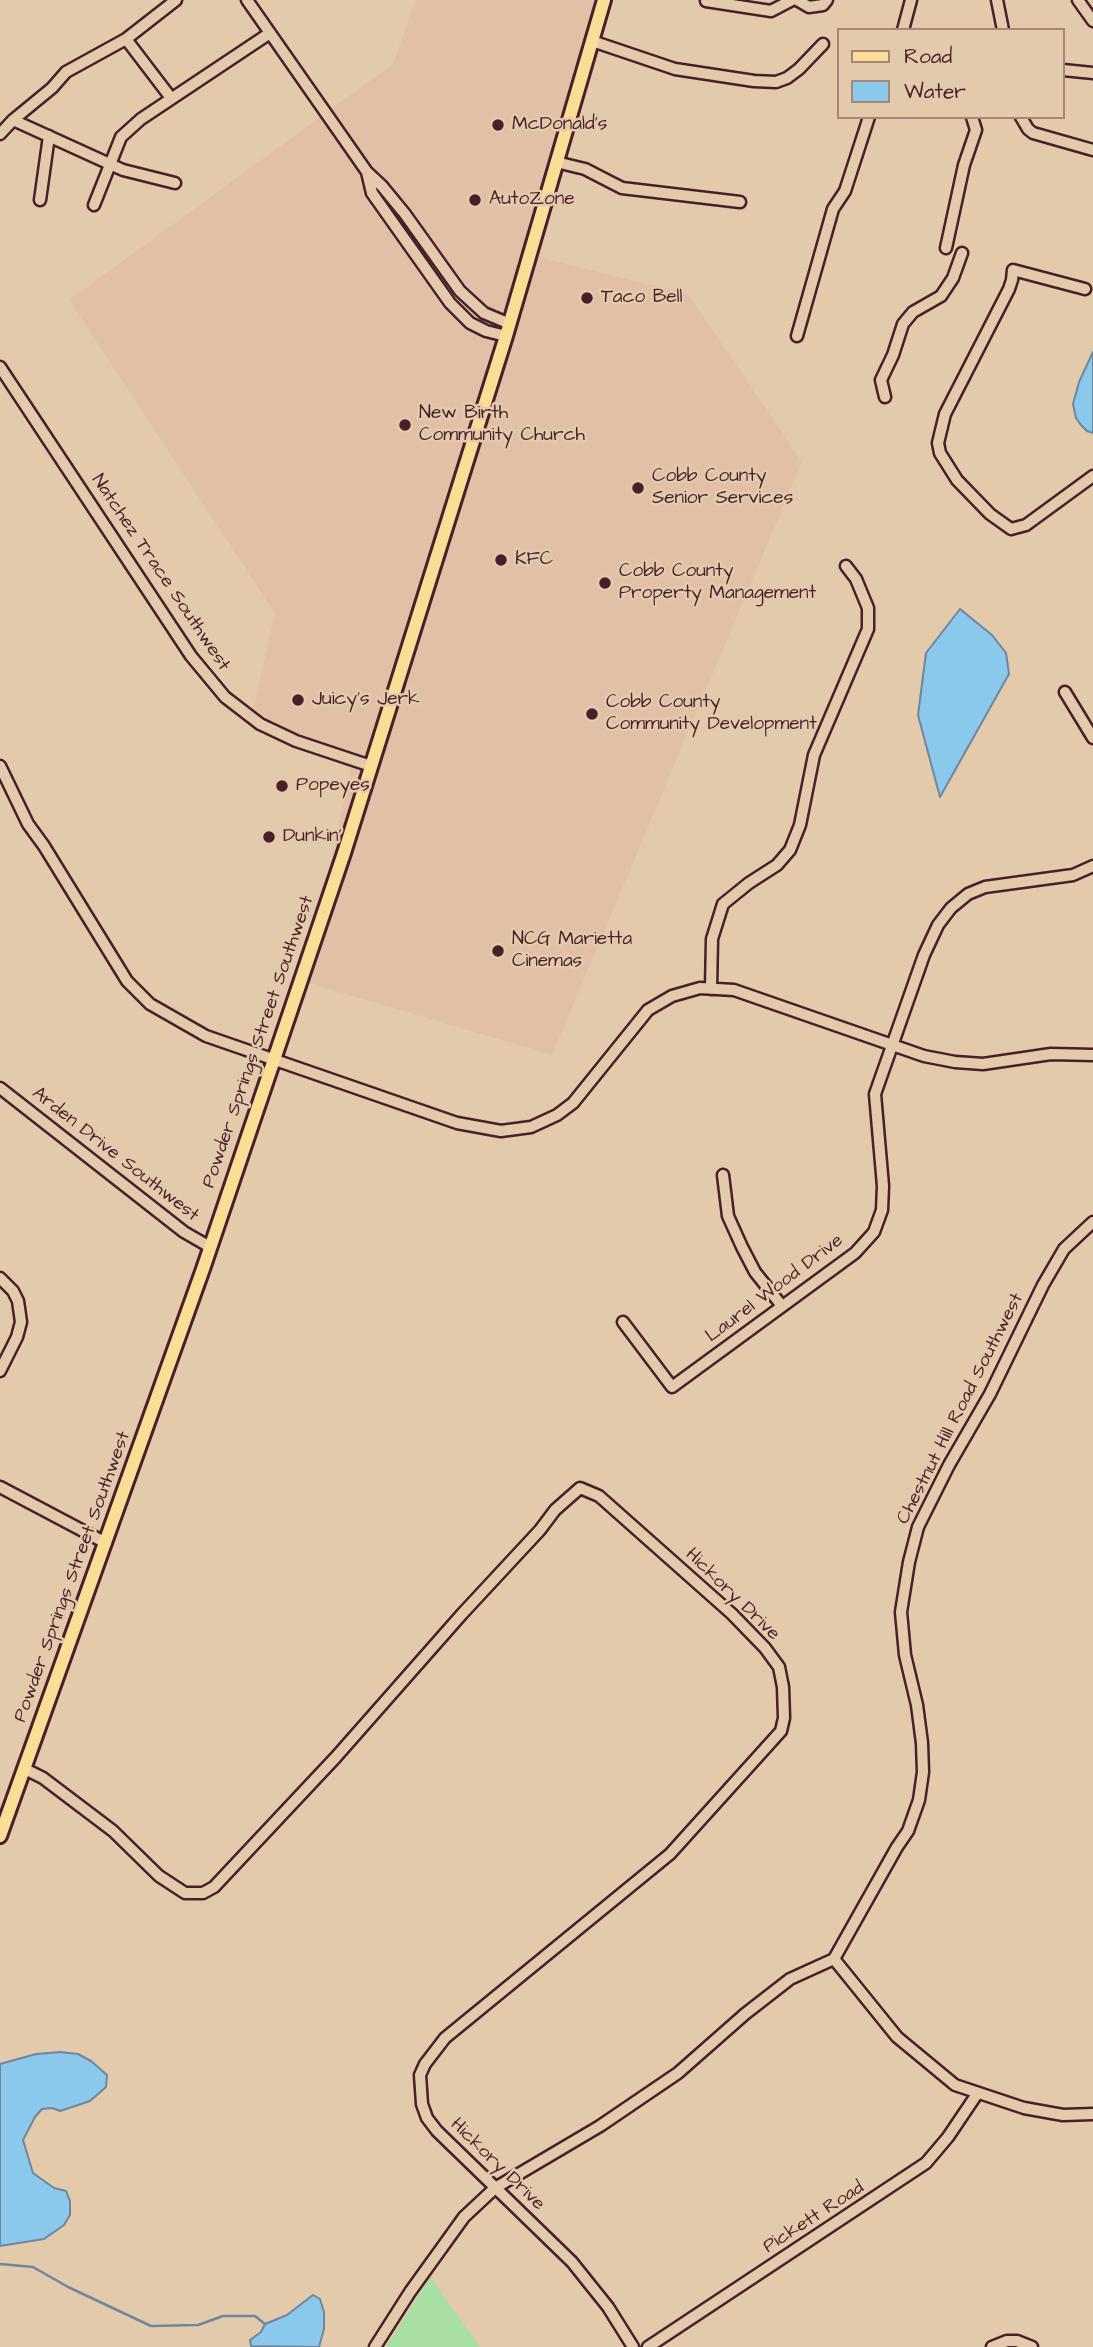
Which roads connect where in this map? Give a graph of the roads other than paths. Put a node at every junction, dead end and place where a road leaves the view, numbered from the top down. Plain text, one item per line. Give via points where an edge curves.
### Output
1 (176, 0) edge
2 (247, 0) edge
3 (604, 0) edge
4 (794, 0) edge
5 (827, 0) edge
6 (911, 0) edge
7 (996, 0) edge
8 (1078, 0) edge
9 (706, 1) edge
10 (1093, 21) edge
11 (904, 28) edge
12 (1003, 28) edge
13 (270, 33) junction
14 (126, 38) junction
15 (592, 41) junction
16 (823, 44) dead end
17 (1065, 70) edge
18 (1093, 73) edge
19 (171, 99) junction
20 (868, 119) edge
21 (973, 119) edge
22 (1022, 119) edge
23 (13, 120) junction
24 (0, 135) edge
25 (50, 136) junction
26 (1093, 150) edge
27 (556, 162) junction
28 (110, 164) junction
29 (367, 172) junction
30 (175, 183) dead end
31 (40, 200) dead end
32 (740, 202) dead end
33 (94, 205) dead end
34 (946, 247) dead end
35 (962, 253) dead end
36 (1085, 289) dead end
37 (508, 330) junction
38 (797, 336) dead end
39 (0, 367) edge
40 (885, 397) dead end
41 (1093, 477) edge
42 (846, 566) dead end
43 (1065, 692) dead end
44 (1093, 738) edge
45 (0, 766) edge
46 (371, 766) junction
47 (1093, 866) edge
48 (711, 989) junction
49 (892, 1044) junction
50 (1093, 1055) edge
51 (274, 1058) junction
52 (0, 1088) edge
53 (723, 1175) dead end
54 (1093, 1222) edge
55 (210, 1247) junction
56 (0, 1278) edge
57 (782, 1306) junction
58 (623, 1322) dead end
59 (0, 1371) edge
60 (0, 1488) edge
61 (106, 1544) junction
62 (25, 1769) junction
63 (0, 1836) edge
64 (834, 1959) junction
65 (977, 2094) junction
66 (1093, 2114) edge
67 (495, 2188) junction
68 (375, 2347) edge
69 (633, 2347) edge
70 (648, 2347) edge
71 (992, 2347) edge
72 (1032, 2347) edge

1 - 14 street
2 - 13 street
3 - 15 main road, Powder Springs Street Southwest
4 - 5 street via 809,7 824,5
4 - 9 street via 771,11
6 - 11 street
7 - 12 street
8 - 10 street
13 - 19 street
13 - 29 street
14 - 19 street
14 - 23 street via 66,72
15 - 16 street via 675,69 776,82 799,69
15 - 27 main road, Powder Springs Street Southwest
17 - 18 street
19 - 28 street via 121,137
20 - 38 street via 845,191 833,209
21 - 34 street via 975,130
22 - 26 street via 1034,133
23 - 24 street
23 - 25 street
25 - 28 street
25 - 31 street
27 - 32 street via 585,169 622,188
27 - 37 main road, Powder Springs Street Southwest
28 - 30 street
28 - 33 street
29 - 37 street via 405,214 460,291
29 - 37 street via 372,192 450,303 470,323 486,331
35 - 40 street via 941,296 913,312 903,324 881,380
36 - 41 street via 1013,270 1009,289 945,414 937,443 957,480 1011,529 1026,525
37 - 46 main road, Powder Springs Street Southwest
39 - 46 street, Natchez Trace Southwest via 191,656 225,697 260,724
42 - 48 street via 868,608 868,629 814,755 800,825 790,849 777,865 723,904 712,939
43 - 44 street
45 - 51 street via 28,824 127,981 163,1013 206,1036
46 - 51 main road, Powder Springs Street Southwest
47 - 49 street, Laurel Wood Drive via 1073,875 985,887 951,908 924,955
48 - 49 street via 734,990
48 - 51 street via 672,996 648,1010 573,1103 531,1127 501,1131 457,1123
49 - 50 street via 924,1056 983,1065 1051,1054
49 - 57 street, Laurel Wood Drive via 875,1094 883,1186 882,1210 874,1232 855,1253
51 - 55 main road, Powder Springs Street Southwest
52 - 55 street, Arden Drive Southwest via 184,1232
53 - 57 street via 728,1216 755,1272
54 - 64 street, Chestnut Hill Road Southwest via 1063,1249 918,1527 901,1612 922,1743 919,1800 908,1831
55 - 61 main road, Powder Springs Street Southwest
56 - 59 street via 18,1301 21,1322
57 - 58 street, Laurel Wood Drive via 672,1387
60 - 61 street
61 - 62 main road, Powder Springs Street Southwest
62 - 63 main road, Powder Springs Street Southwest
62 - 67 street, Hickory Drive via 113,1831 159,1876 185,1893 203,1893 214,1887 336,1757 555,1510 580,1488 599,1496 706,1591 757,1639 779,1667 781,1731 670,1854 445,2038 425,2064 420,2089 428,2118
64 - 65 street via 897,2037 955,2085
64 - 67 street via 790,1979 678,2074
65 - 66 street via 1063,2115
65 - 70 street, Pickett Road via 926,2163
67 - 68 street via 464,2217
67 - 69 street, Hickory Drive via 572,2262
71 - 72 street via 1017,2341

